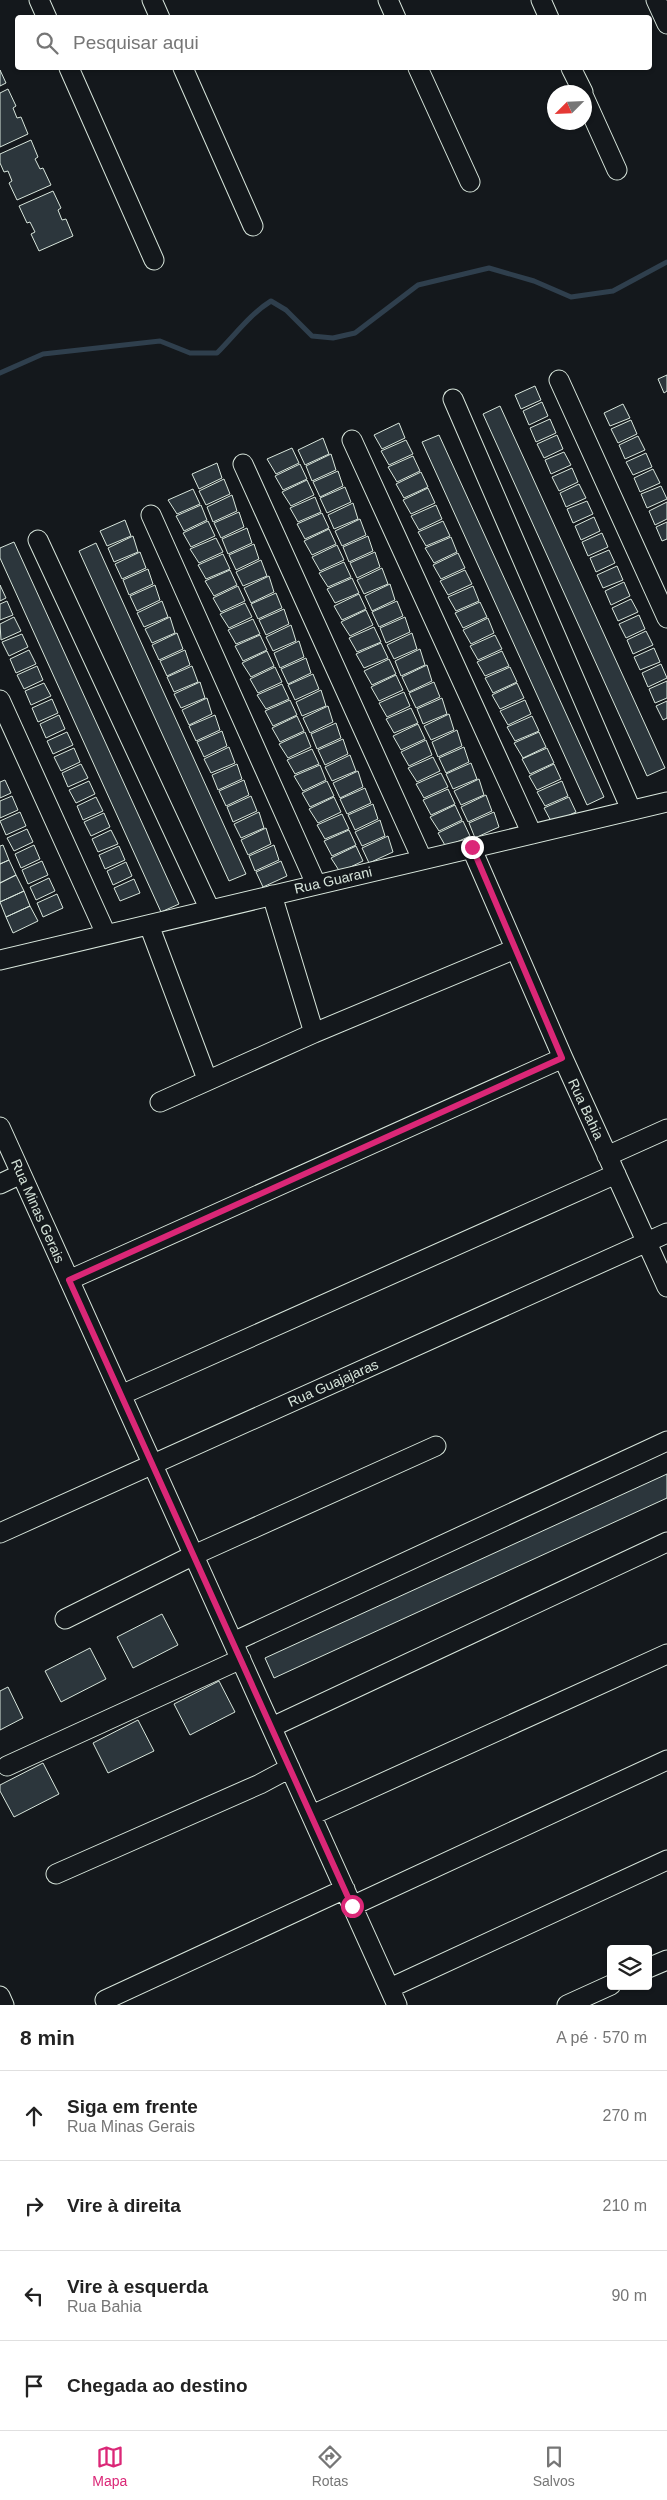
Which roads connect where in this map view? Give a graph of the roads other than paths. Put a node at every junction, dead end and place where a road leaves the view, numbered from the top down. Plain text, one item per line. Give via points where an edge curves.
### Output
1 (39, 0) edge
2 (152, 0) edge
3 (388, 0) edge
4 (541, 0) edge
5 (656, 0) edge
6 (46, 15) edge
7 (159, 15) edge
8 (395, 15) edge
9 (548, 15) edge
10 (667, 24) edge
11 (70, 70) edge
12 (183, 70) edge
13 (419, 70) edge
14 (572, 70) edge
15 (579, 85) edge
16 (592, 115) edge
17 (617, 170) dead end
18 (470, 182) dead end
19 (254, 226) dead end
20 (154, 260) dead end
21 (559, 380) dead end
22 (453, 399) dead end
23 (352, 440) dead end
24 (243, 464) dead end
25 (151, 516) dead end
26 (38, 540) dead end
27 (667, 618) edge
28 (0, 700) edge
29 (667, 802) edge
30 (627, 811) junction
31 (532, 834) junction
32 (472, 847) junction
33 (422, 859) junction
34 (316, 884) junction
35 (272, 895) junction
36 (210, 910) junction
37 (148, 925) junction
38 (106, 934) junction
39 (515, 949) junction
40 (0, 960) edge
41 (314, 1033) junction
42 (562, 1058) junction
43 (207, 1079) junction
44 (160, 1102) dead end
45 (0, 1127) edge
46 (667, 1129) edge
47 (608, 1156) junction
48 (21, 1174) junction
49 (616, 1174) junction
50 (0, 1184) edge
51 (667, 1234) edge
52 (646, 1243) junction
53 (69, 1280) junction
54 (667, 1287) edge
55 (121, 1395) junction
56 (667, 1441) edge
57 (436, 1446) dead end
58 (152, 1464) junction
59 (0, 1533) edge
60 (667, 1542) edge
61 (194, 1555) junction
62 (65, 1619) dead end
63 (233, 1642) junction
64 (667, 1654) edge
65 (241, 1659) junction
66 (272, 1727) junction
67 (667, 1760) edge
68 (7, 1766) dead end
69 (290, 1768) junction
70 (312, 1815) junction
71 (667, 1860) edge
72 (56, 1874) dead end
73 (349, 1897) junction
74 (667, 1960) edge
75 (652, 1966) edge
76 (607, 1987) edge
77 (0, 1996) edge
78 (106, 2000) dead end
79 (395, 2001) edge
80 (4, 2005) edge
81 (567, 2005) edge

1 - 6 street
2 - 7 street
3 - 8 street
4 - 9 street
5 - 10 street
11 - 20 street
12 - 19 street
13 - 18 street
14 - 15 street
16 - 17 street
21 - 27 street
22 - 30 street via 629,805
23 - 31 street
24 - 33 street
25 - 34 street
26 - 36 street
28 - 38 street
29 - 30 street, Rua Guarani
30 - 31 street, Rua Guarani
31 - 32 street, Rua Guarani
32 - 33 street, Rua Guarani
32 - 39 street, Rua Bahia
33 - 34 street, Rua Guarani
34 - 35 street, Rua Guarani
35 - 36 street, Rua Guarani
35 - 41 street
36 - 37 street, Rua Guarani
37 - 38 street, Rua Guarani
37 - 43 street
38 - 40 street, Rua Guarani
39 - 41 street
39 - 42 street, Rua Bahia
41 - 43 street
42 - 47 street, Rua Bahia
42 - 53 street
43 - 44 street
45 - 48 street, Rua Minas Gerais
46 - 47 street
47 - 49 street, Rua Bahia
48 - 50 street
48 - 53 street, Rua Minas Gerais
49 - 52 street, Rua Bahia
49 - 55 street
51 - 52 street, Rua Guajajaras
52 - 54 street, Rua Bahia
52 - 58 street, Rua Guajajaras
53 - 55 street, Rua Minas Gerais
55 - 58 street, Rua Minas Gerais
56 - 63 street
57 - 61 street
58 - 59 street, Rua Guajajaras
58 - 61 street, Rua Minas Gerais
60 - 66 street
61 - 62 street
61 - 63 street, Rua Minas Gerais
63 - 65 street, Rua Minas Gerais
64 - 70 street
65 - 66 street, Rua Minas Gerais
65 - 68 street
66 - 69 street, Rua Minas Gerais
67 - 73 street
69 - 70 street, Rua Minas Gerais
69 - 72 street
70 - 73 street, Rua Minas Gerais
71 - 79 street
73 - 78 street
73 - 79 street, Rua Minas Gerais
74 - 75 street
76 - 81 street
77 - 80 street

